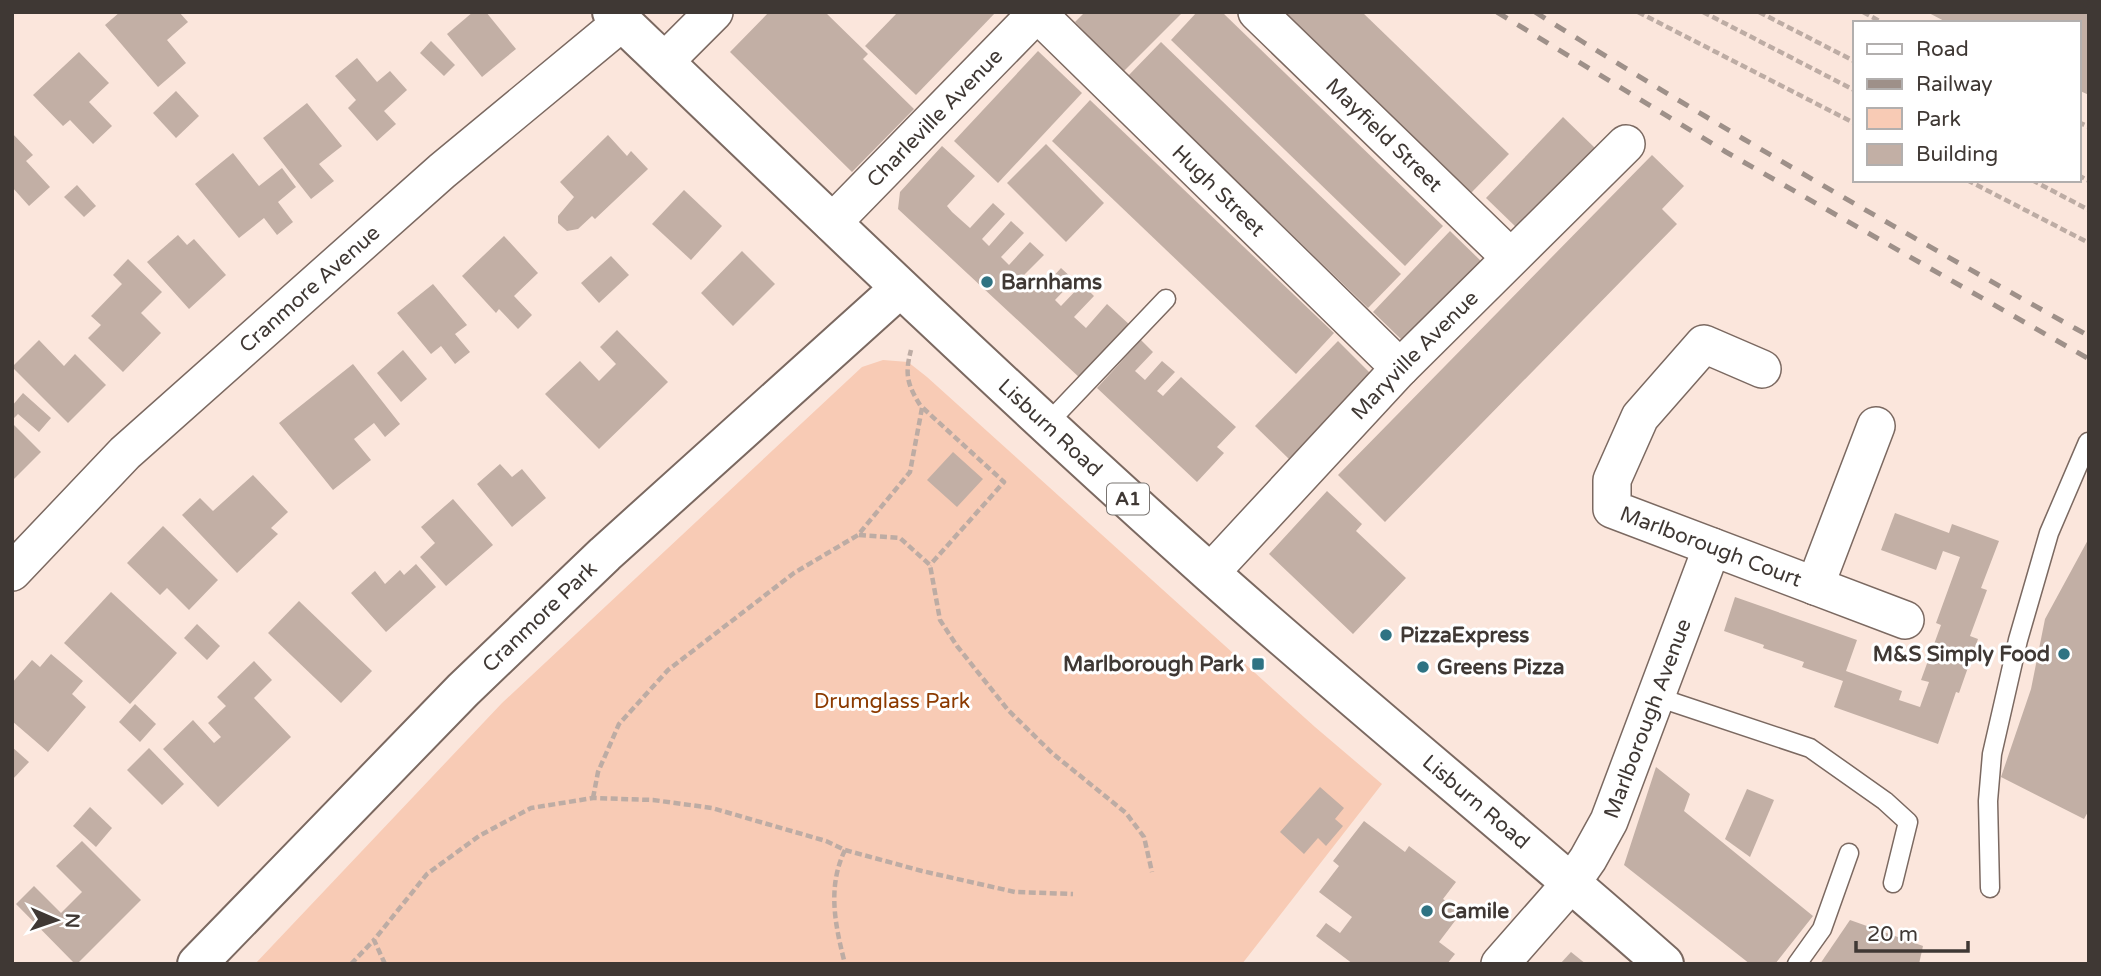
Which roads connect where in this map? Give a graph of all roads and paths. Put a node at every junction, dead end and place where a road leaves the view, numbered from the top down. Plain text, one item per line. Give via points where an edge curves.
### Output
1 (714, 12) edge
2 (1258, 12) edge
3 (1638, 12) edge
4 (1703, 12) edge
5 (1759, 12) edge
6 (1863, 12) edge
7 (1038, 13) edge
8 (617, 17) edge
9 (1879, 21) edge
10 (1853, 60) edge
11 (664, 62) junction
12 (1853, 88) edge
13 (1853, 122) edge
14 (1626, 144) dead end
15 (1971, 182) edge
16 (2036, 182) edge
17 (2089, 209) edge
18 (832, 223) junction
19 (2089, 243) edge
20 (1510, 257) junction
21 (910, 299) junction
22 (1166, 299) dead end
23 (1400, 368) junction
24 (1762, 369) dead end
25 (922, 408) junction
26 (1046, 425) junction
27 (1876, 426) dead end
28 (2088, 442) edge
29 (858, 535) junction
30 (1712, 547) junction
31 (930, 565) junction
32 (12, 572) edge
33 (1210, 573) junction
34 (1815, 586) junction
35 (1905, 620) dead end
36 (1657, 697) junction
37 (593, 798) junction
38 (845, 850) junction
39 (1849, 853) dead end
40 (1152, 872) dead end
41 (1572, 882) junction
42 (1893, 883) dead end
43 (1990, 888) dead end
44 (1073, 894) dead end
45 (374, 940) junction
46 (197, 964) edge
47 (351, 964) edge
48 (385, 964) edge
49 (845, 964) edge
50 (1500, 964) edge
51 (1664, 964) edge
52 (1797, 964) edge

1 - 11 street
2 - 20 street, Mayfield Street
3 - 13 path
4 - 12 path
5 - 10 path
6 - 9 path
7 - 18 street, Charleville Avenue
7 - 23 street, Hugh Street
8 - 11 main road, Lisburn Road / A1
8 - 32 street, Cranmore Avenue via 125,453
11 - 18 main road, Lisburn Road / A1
14 - 20 street, Maryville Avenue
15 - 19 path
16 - 17 path
18 - 21 main road, Lisburn Road / A1
20 - 23 street, Maryville Avenue
21 - 25 path via 908,385
21 - 26 main road, Lisburn Road / A1
21 - 46 main road, Cranmore Park via 605,554
22 - 26 lane
23 - 33 street, Maryville Avenue
24 - 30 street, Marlborough Court via 1704,344 1640,417 1612,480 1612,509
25 - 29 path via 910,472
25 - 31 path via 1004,482
26 - 33 main road, Lisburn Road / A1
27 - 34 street, Marlborough Court
28 - 43 lane via 2049,533 1992,754
29 - 31 path via 900,538
29 - 37 path via 794,573 668,670 619,724 598,772
30 - 34 street, Marlborough Court
30 - 36 street, Marlborough Avenue
31 - 40 path via 940,620 957,646 1009,710 1126,813 1144,837
33 - 41 main road, Lisburn Road / A1
34 - 35 street, Marlborough Court
36 - 41 street, Marlborough Avenue via 1609,821
36 - 42 lane via 1810,748 1885,801 1908,822
37 - 38 path via 712,808
37 - 45 path via 531,808 479,836 427,874
38 - 44 path via 1014,891
38 - 49 path via 836,866 833,897
39 - 52 lane via 1822,929
41 - 50 street
41 - 51 main road, Lisburn Road / A1
45 - 47 path
45 - 48 path

